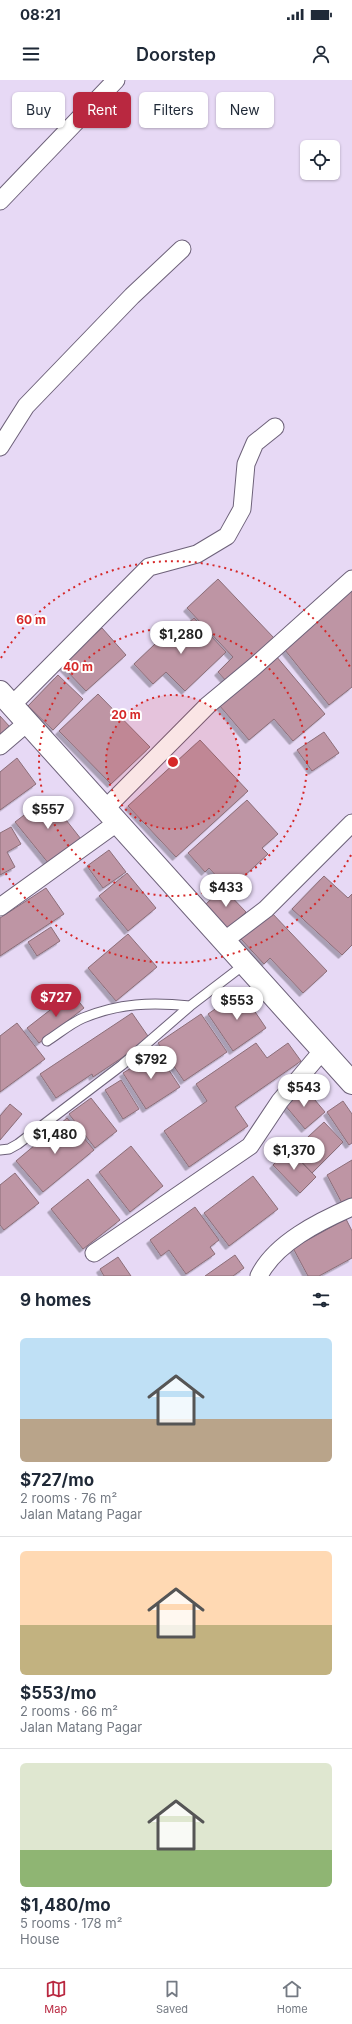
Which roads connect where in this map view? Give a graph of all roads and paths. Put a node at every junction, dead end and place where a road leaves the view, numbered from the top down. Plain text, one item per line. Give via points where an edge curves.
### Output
1 (116, 80) edge
2 (0, 201) edge
3 (182, 249) dead end
4 (275, 427) dead end
5 (0, 446) edge
6 (352, 579) edge
7 (6, 698) edge
8 (28, 722) junction
9 (0, 746) edge
10 (112, 815) junction
11 (352, 823) edge
12 (0, 907) edge
13 (225, 940) junction
14 (246, 964) junction
15 (190, 1006) junction
16 (47, 1041) dead end
17 (323, 1050) junction
18 (347, 1074) edge
19 (0, 1150) edge
20 (352, 1206) edge
21 (94, 1253) dead end
22 (259, 1276) edge

1 - 2 street
3 - 5 street via 132,296 26,406
4 - 7 street via 255,443 246,464 242,509 227,536 197,554 149,567
6 - 10 street via 208,705
7 - 8 main road
8 - 9 street
8 - 10 main road
10 - 12 street
10 - 13 main road
11 - 13 street via 266,909
13 - 14 main road
14 - 15 lane
14 - 17 main road
15 - 16 lane via 160,1002 130,1004 82,1018
15 - 19 lane via 122,1065 31,1134 9,1149
17 - 18 main road
17 - 21 street via 280,1101 250,1146
20 - 22 street via 324,1218 275,1253

